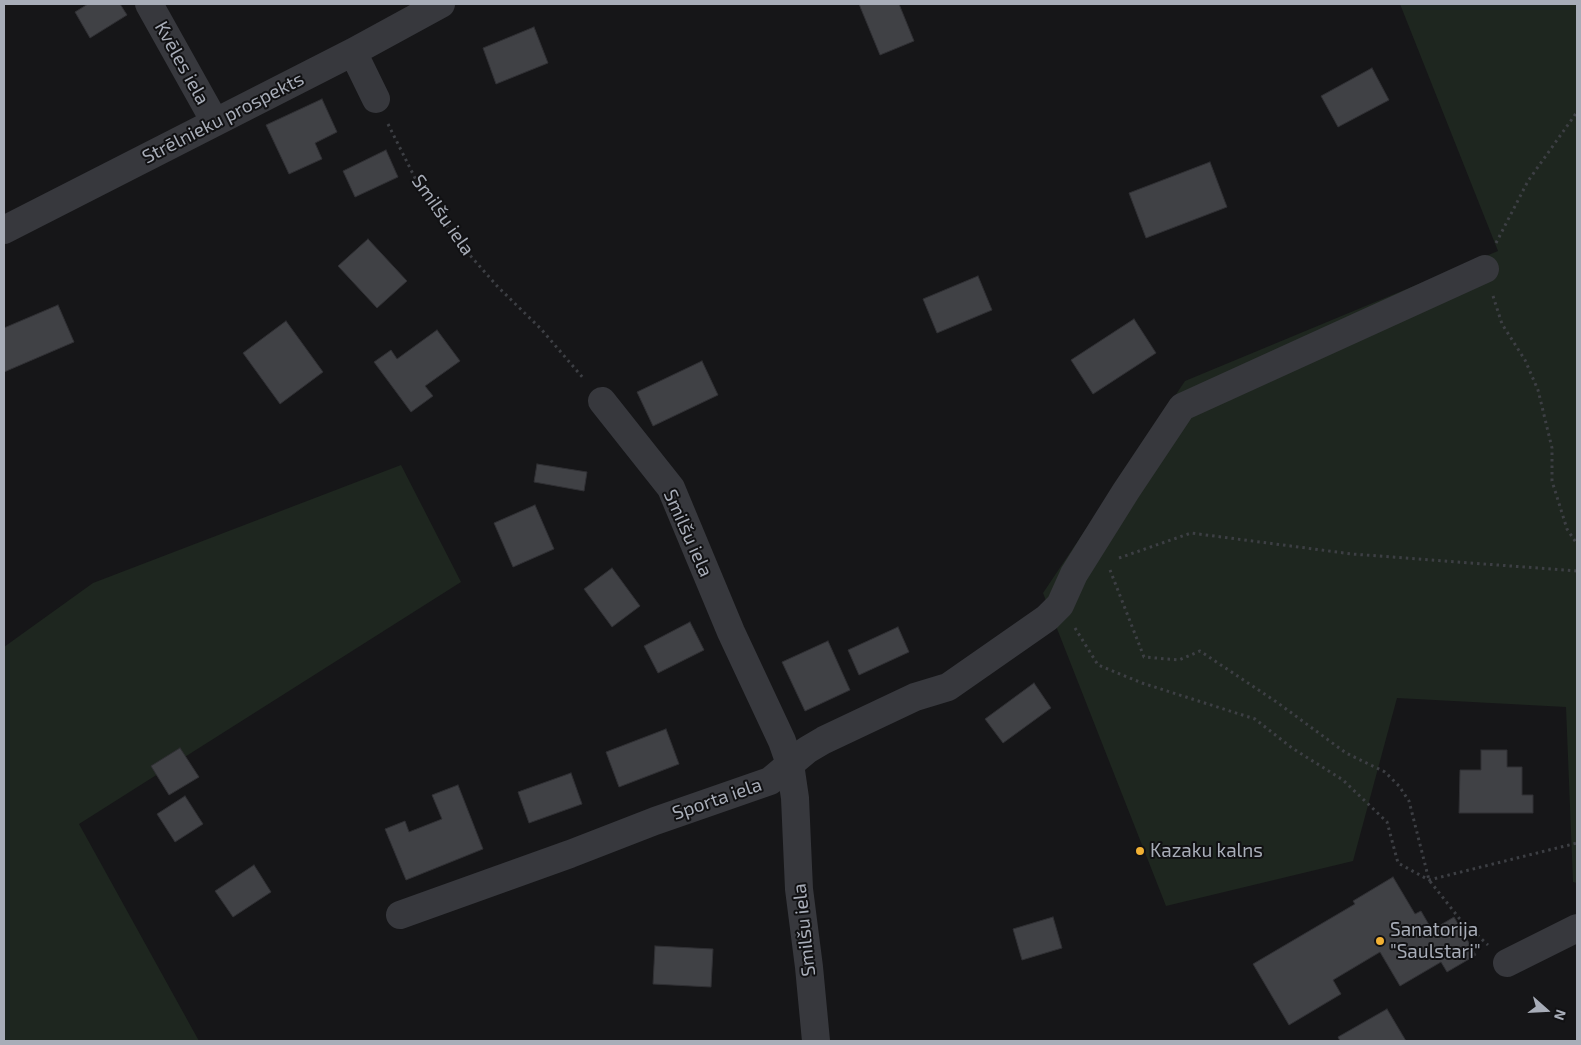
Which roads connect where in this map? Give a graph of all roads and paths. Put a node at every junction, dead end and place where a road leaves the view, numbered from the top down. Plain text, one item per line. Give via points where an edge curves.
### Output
1 (150, 4) edge
2 (441, 4) edge
3 (353, 52) junction
4 (376, 99) joint
5 (1577, 112) edge
6 (215, 122) junction
7 (4, 230) edge
8 (1485, 269) junction
9 (602, 401) joint
10 (1577, 544) edge
11 (1116, 560) dead end
12 (1577, 571) edge
13 (1074, 574) junction
14 (1060, 604) junction
15 (790, 764) junction
16 (1577, 843) edge
17 (1429, 880) junction
18 (400, 915) dead end
19 (1577, 928) edge
20 (1507, 963) joint
21 (816, 1041) edge

1 - 6 street, Kvēles iela
2 - 3 street, Strēlnieku prospekts
3 - 4 street
3 - 6 street, Strēlnieku prospekts
4 - 9 path, Smilšu iela via 420,190 460,244 541,329
5 - 8 path via 1528,181
6 - 7 street, Strēlnieku prospekts
8 - 10 path via 1502,324 1525,360 1538,390 1552,448 1552,481 1567,529
8 - 13 street via 1182,407
9 - 15 street, Smilšu iela via 671,488
11 - 12 path via 1191,533 1352,554
13 - 14 street
13 - 17 path via 1107,563 1144,657 1179,660 1200,652 1346,752 1385,772 1409,801
14 - 15 street, Sporta iela via 1047,618 948,687 914,697 824,740
14 - 17 path via 1098,665 1142,683 1255,719 1292,748 1343,780 1387,822 1398,863
15 - 18 street, Sporta iela via 770,781
15 - 21 street, Smilšu iela via 795,798 799,889
16 - 17 path
17 - 20 path via 1459,918
19 - 20 street

